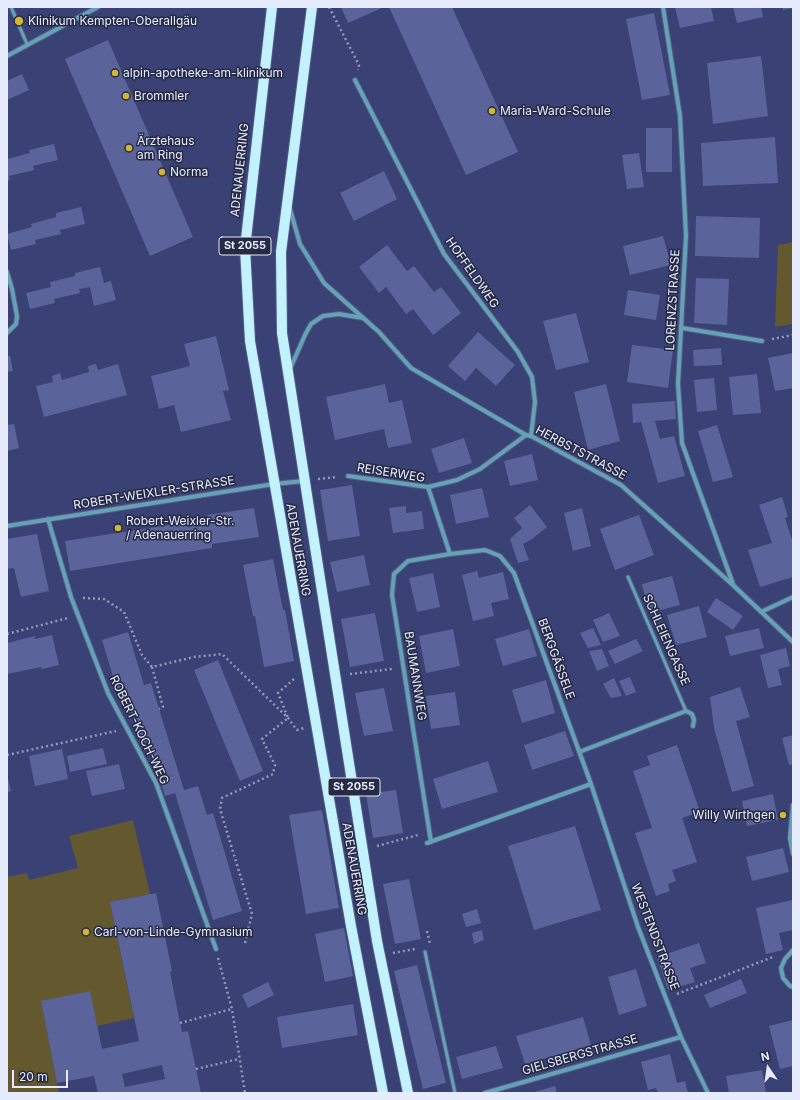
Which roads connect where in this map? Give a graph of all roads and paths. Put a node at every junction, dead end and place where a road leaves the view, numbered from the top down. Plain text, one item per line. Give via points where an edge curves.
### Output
1 (11, 7) edge
2 (98, 7) edge
3 (272, 7) edge
4 (312, 7) edge
5 (329, 7) edge
6 (662, 7) edge
7 (27, 44) junction
8 (7, 56) edge
9 (356, 80) joint
10 (287, 201) junction
11 (7, 272) edge
12 (364, 318) junction
13 (682, 328) junction
14 (7, 333) edge
15 (793, 335) edge
16 (762, 341) joint
17 (288, 373) junction
18 (529, 436) junction
19 (348, 476) joint
20 (304, 481) junction
21 (274, 484) junction
22 (428, 487) junction
23 (48, 518) junction
24 (7, 526) edge
25 (450, 554) junction
26 (628, 577) dead end
27 (734, 586) junction
28 (71, 597) junction
29 (793, 597) edge
30 (762, 612) junction
31 (78, 616) junction
32 (7, 634) edge
33 (793, 642) edge
34 (152, 667) junction
35 (306, 668) junction
36 (404, 668) junction
37 (345, 675) dead end
38 (159, 710) dead end
39 (686, 711) junction
40 (288, 718) junction
41 (693, 726) dead end
42 (126, 728) junction
43 (297, 730) dead end
44 (579, 752) junction
45 (7, 755) edge
46 (591, 784) junction
47 (793, 805) edge
48 (430, 832) junction
49 (432, 842) junction
50 (426, 843) dead end
51 (364, 850) junction
52 (793, 854) edge
53 (427, 932) dead end
54 (245, 943) dead end
55 (429, 946) dead end
56 (422, 948) dead end
57 (216, 949) joint
58 (793, 950) edge
59 (425, 952) dead end
60 (380, 955) junction
61 (779, 955) dead end
62 (793, 987) edge
63 (667, 998) junction
64 (232, 1009) junction
65 (180, 1023) dead end
66 (681, 1037) junction
67 (239, 1059) junction
68 (196, 1069) dead end
69 (245, 1093) edge
70 (383, 1093) edge
71 (408, 1093) edge
72 (455, 1093) edge
73 (485, 1093) edge
74 (708, 1093) edge

1 - 7 lane
2 - 7 street
3 - 21 main road, ADENAUERRING / St 2055 via 245,248 250,342
4 - 10 main road, ADENAUERRING / St 2055
5 - 9 path via 359,65
6 - 13 street, LORENZSTRASSE via 680,116 686,236
7 - 8 street
9 - 18 street, HOFFELDWEG via 444,254 518,352 532,377 535,402
10 - 12 street, HERBSTSTRASSE via 300,244 324,283
10 - 17 main road, ADENAUERRING / St 2055 via 281,252 282,333
11 - 14 street via 17,316 16,324
12 - 17 street via 339,314 323,316 311,324
12 - 18 street, HERBSTSTRASSE via 411,368
13 - 16 street
13 - 27 street, LORENZSTRASSE via 678,384 682,444
15 - 16 path
17 - 20 main road, ADENAUERRING / St 2055
18 - 22 street via 480,469 457,480
18 - 27 street, HERBSTSTRASSE via 621,485
19 - 20 path, REISERWEG
19 - 22 street, REISERWEG
20 - 21 street, ROBERT-WEIXLER-STRASSE
20 - 51 main road, ADENAUERRING / St 2055
21 - 23 street, ROBERT-WEIXLER-STRASSE
21 - 35 main road, ADENAUERRING / St 2055
22 - 25 street, REISERWEG
23 - 24 street, ROBERT-WEIXLER-STRASSE
23 - 28 street, ROBERT-KOCH-WEG
25 - 36 street, BAUMANNWEG via 408,562 394,574 392,595
25 - 44 street, BERGGÄSSELE via 485,550 500,556 514,573
26 - 39 lane, SCHLEIENGASSE
27 - 30 street, HERBSTSTRASSE
28 - 31 street, ROBERT-KOCH-WEG
28 - 34 path via 104,599 124,612 142,655
29 - 30 street
30 - 33 street, HERBSTSTRASSE
31 - 32 path
31 - 42 street, ROBERT-KOCH-WEG via 108,693
34 - 38 path via 163,707
34 - 40 path via 222,654
35 - 40 path via 278,693
35 - 70 main road, ADENAUERRING / St 2055
36 - 37 path
36 - 48 street, BAUMANNWEG
39 - 41 street, SCHLEIENGASSE via 692,714
39 - 44 street
40 - 43 path
40 - 54 path via 262,739 275,765 273,774 222,798 220,809 252,914
42 - 45 path
42 - 57 street, ROBERT-KOCH-WEG via 156,783
44 - 46 street
46 - 49 street
46 - 63 street, WESTENDSTRASSE via 638,927
47 - 52 street via 790,834
48 - 49 street, BAUMANNWEG
48 - 51 path
49 - 50 street
51 - 60 main road, ADENAUERRING / St 2055
53 - 55 path
56 - 60 path
57 - 64 path
58 - 62 street via 784,959 781,968 783,978
59 - 72 lane
60 - 71 main road, ADENAUERRING / St 2055
61 - 63 path
63 - 66 street, WESTENDSTRASSE
64 - 65 path
64 - 67 path
66 - 73 street, GIELSBERGSTRASSE
66 - 74 street, WESTENDSTRASSE
67 - 68 path
67 - 69 path

